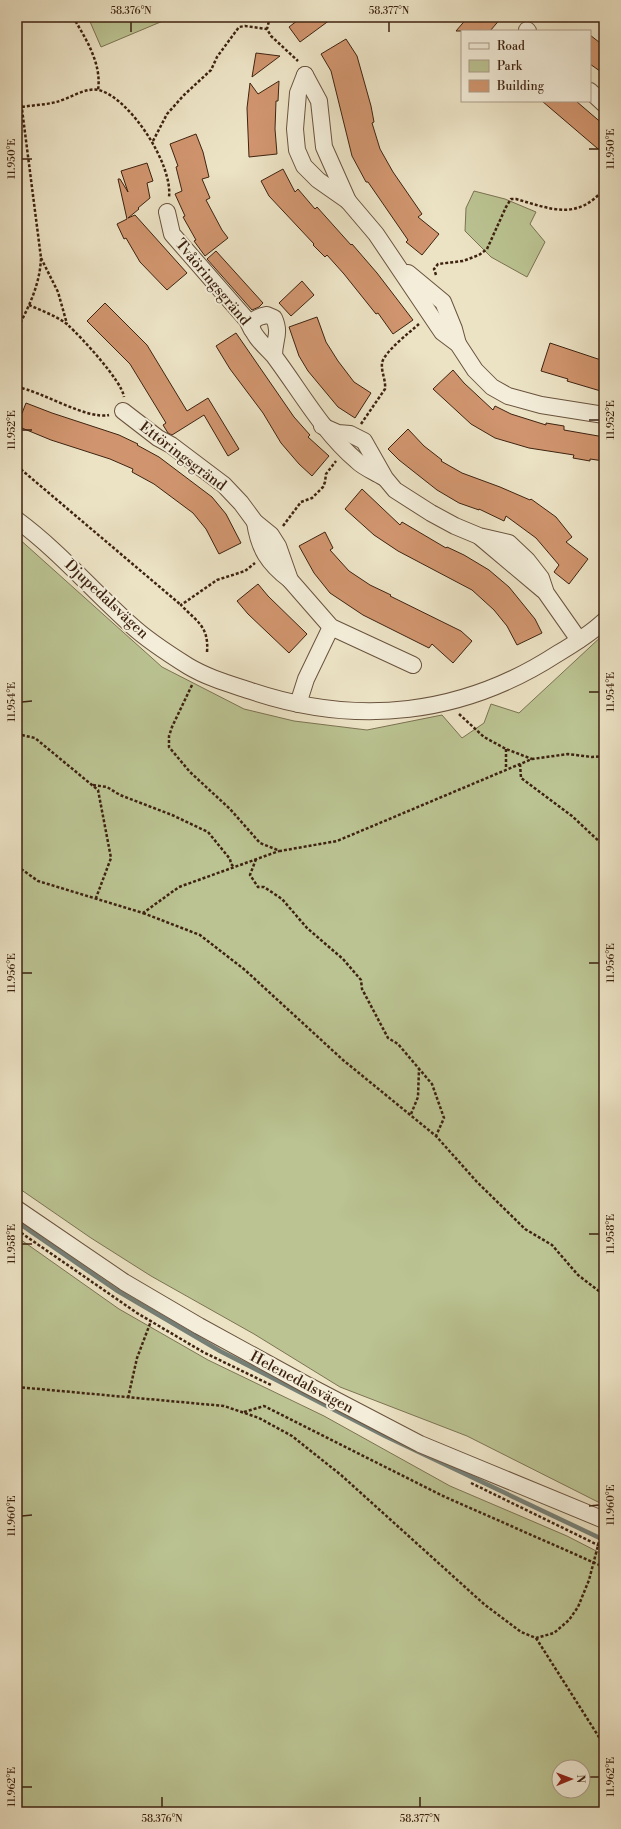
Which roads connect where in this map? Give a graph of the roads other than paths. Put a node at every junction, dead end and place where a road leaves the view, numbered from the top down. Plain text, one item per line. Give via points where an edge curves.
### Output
1 (591, 92) edge
2 (604, 104) edge
3 (324, 147) junction
4 (300, 157) junction
5 (348, 202) junction
6 (167, 212) road end
7 (396, 263) junction
8 (252, 330) junction
9 (458, 344) junction
10 (274, 356) junction
11 (123, 411) road end
12 (604, 415) edge
13 (17, 520) edge
14 (255, 522) junction
15 (290, 580) junction
16 (604, 621) edge
17 (331, 627) junction
18 (579, 640) junction
19 (413, 665) dead end
20 (298, 704) junction
21 (17, 1209) edge
22 (602, 1527) edge

1 - 2 street
3 - 4 street via 313,147
3 - 4 street via 319,101 306,75 298,93 295,129
3 - 5 street
4 - 5 street via 304,166 318,180
5 - 7 street via 376,234
6 - 8 street, Tvåöringsgränd via 172,234 247,320
7 - 9 street via 442,332
7 - 9 street via 443,302
8 - 10 street, Tvåöringsgränd
8 - 10 street, Tvåöringsgränd via 252,324 257,318 267,314 274,318 278,327
9 - 12 street via 479,374 492,387 508,396 541,405
10 - 18 street, Tvåöringsgränd via 322,426 349,443 358,462 431,513 478,536 546,592
11 - 14 street, Ettöringsgränd via 218,480 241,503
13 - 20 street, Djupedalsvägen via 40,537 132,626 189,667 220,681
14 - 15 street, Ettöringsgränd via 278,546
14 - 15 street, Ettöringsgränd via 264,552 277,570
15 - 17 street, Ettöringsgränd
16 - 18 street, Djupedalsvägen
17 - 19 street
17 - 20 street via 306,679
18 - 20 street, Djupedalsvägen via 506,683 453,701 378,711 321,709
21 - 22 street, Helenedalsvägen via 124,1282 305,1384 420,1444

